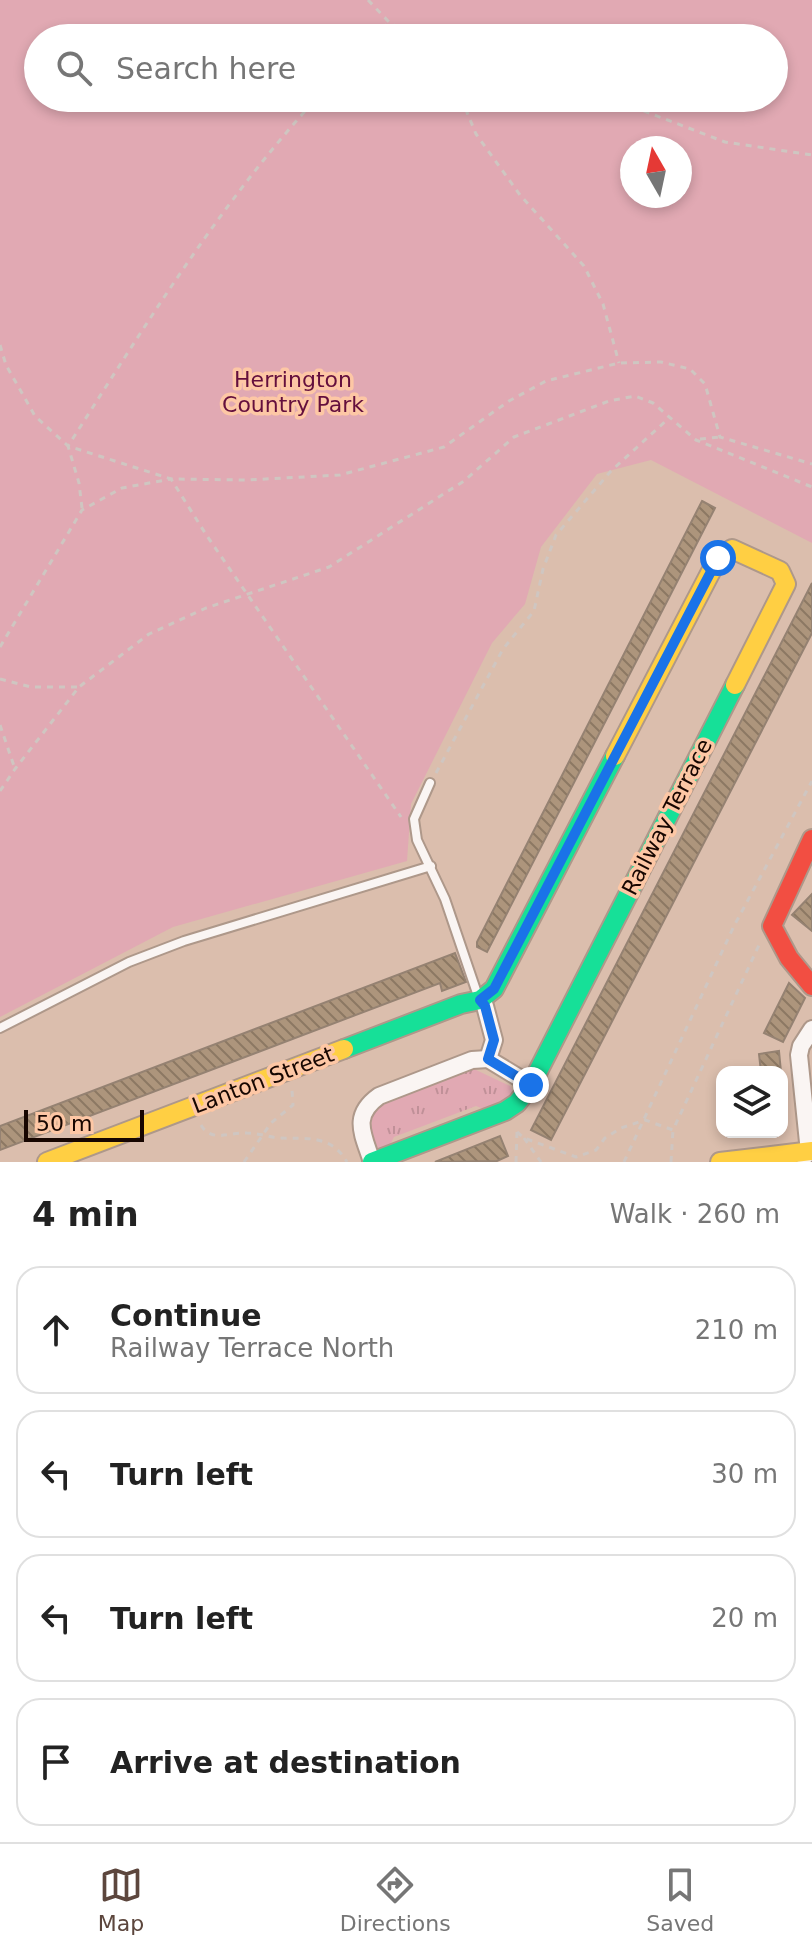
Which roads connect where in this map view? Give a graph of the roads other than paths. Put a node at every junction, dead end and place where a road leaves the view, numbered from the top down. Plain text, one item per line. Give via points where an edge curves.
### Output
1 (430, 783) road end
2 (812, 839) edge
3 (431, 866) junction
4 (812, 986) edge
5 (480, 1000) junction
6 (0, 1028) edge
7 (812, 1029) edge
8 (488, 1059) junction
9 (531, 1085) junction
10 (806, 1155) edge
11 (47, 1162) edge
12 (372, 1162) edge
13 (720, 1162) edge

1 - 3 lane via 414,819 417,840
2 - 4 street via 772,926
3 - 5 lane
3 - 6 lane via 156,951
5 - 8 street via 494,1040
5 - 9 street, Railway Terrace via 494,989 718,558 732,549 780,571 786,584
5 - 11 street, Lanton Street
7 - 10 street via 799,1055
8 - 9 street
8 - 12 street via 472,1060 368,1104 361,1118
9 - 12 street via 505,1111
10 - 13 street

